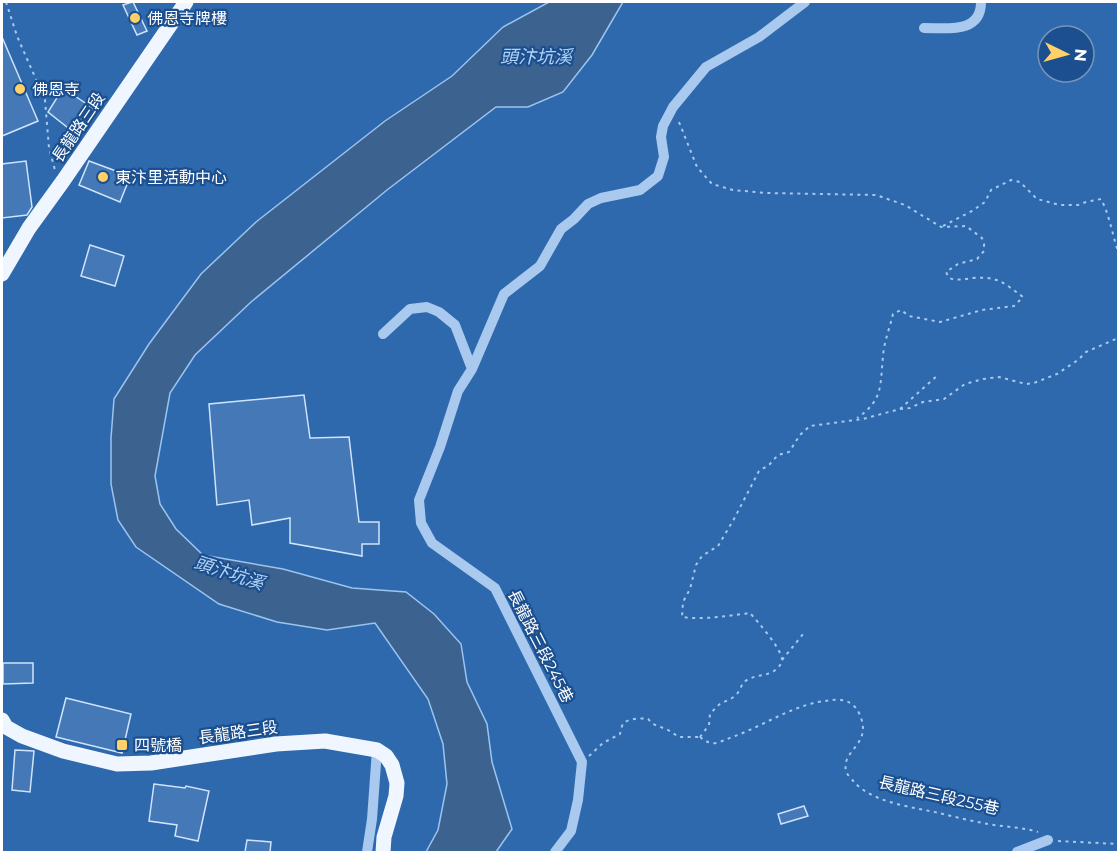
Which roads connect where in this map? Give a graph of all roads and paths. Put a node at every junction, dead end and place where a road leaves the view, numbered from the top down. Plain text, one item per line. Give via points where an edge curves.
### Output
1 (6, 2) edge
2 (186, 2) edge
3 (806, 2) edge
4 (981, 2) edge
5 (924, 28) dead end
6 (673, 107) junction
7 (59, 186) junction
8 (941, 227) junction
9 (1119, 251) edge
10 (2, 274) edge
11 (383, 334) dead end
12 (1119, 338) edge
13 (472, 369) junction
14 (939, 374) dead end
15 (900, 409) junction
16 (854, 420) junction
17 (804, 633) dead end
18 (782, 660) junction
19 (2, 720) edge
20 (700, 737) junction
21 (377, 750) junction
22 (582, 762) junction
23 (1048, 840) junction
24 (1119, 844) edge
25 (367, 852) edge
26 (383, 852) edge
27 (555, 852) edge
28 (1017, 852) edge

1 - 7 path via 45,100 49,148
2 - 7 main road, 長龍路三段
3 - 6 lane, 長龍路三段245巷 via 759,37 706,67
4 - 5 lane via 981,10 971,25
6 - 8 path via 697,167 712,184 766,193 876,195 905,205
6 - 13 lane, 長龍路三段245巷 via 663,126 664,157 658,176 640,190 588,204 561,229 540,266 504,294
7 - 10 main road, 長龍路三段
8 - 9 path via 972,212 985,202 991,190 1011,180 1020,182 1037,199 1060,205 1101,200
8 - 16 path via 966,226 984,243 984,251 977,259 946,272 949,278 996,279 1023,297 1014,306 940,322 909,316 901,310 893,314 877,398
11 - 13 lane via 410,309 427,307 440,312 455,325
12 - 15 path via 1086,352 1057,374 1034,383 999,377 983,379 965,384 944,399
13 - 22 lane, 長龍路三段245巷 via 458,391 419,500 421,523 432,543 495,588
14 - 15 path
15 - 16 path
16 - 18 path via 810,426 789,452 778,454 759,471 718,546 696,565 683,602 681,617 750,613 777,647
17 - 18 path
18 - 20 path via 773,671 747,679 738,694 715,708 710,714 710,725
19 - 21 main road, 長龍路三段 via 22,736 117,764 325,741
20 - 22 path via 679,737 648,718 626,721 620,734
20 - 23 path, 長龍路三段255巷 via 716,743 805,705 842,700 858,710 864,727 846,771 867,793 909,807 1037,831
21 - 25 lane
21 - 26 main road via 393,765 397,783
22 - 27 lane via 571,831
23 - 24 path, 長龍路三段255巷
23 - 28 lane

